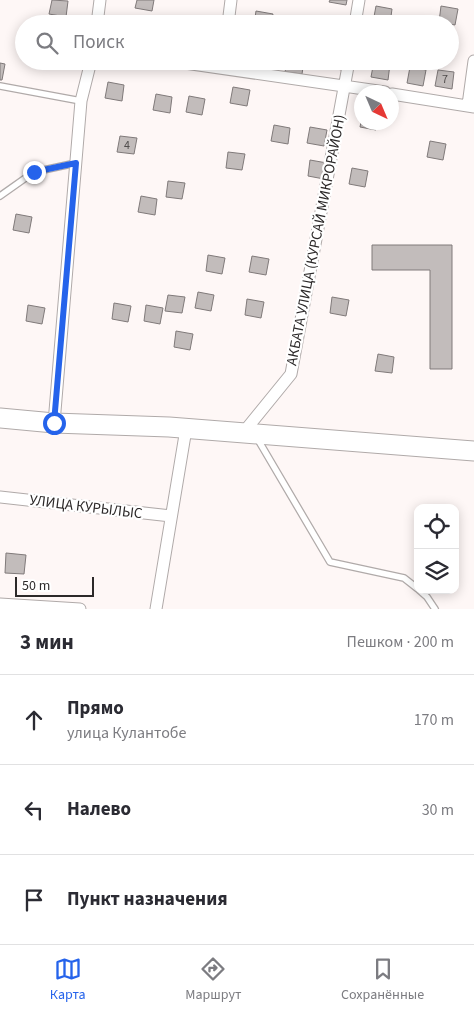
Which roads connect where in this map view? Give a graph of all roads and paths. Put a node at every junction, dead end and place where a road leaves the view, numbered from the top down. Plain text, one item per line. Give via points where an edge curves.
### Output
1 (100, 0) edge
2 (231, 0) edge
3 (360, 0) edge
4 (98, 15) edge
5 (229, 15) edge
6 (357, 15) edge
7 (474, 62) edge
8 (89, 70) edge
9 (257, 70) edge
10 (348, 70) edge
11 (0, 86) edge
12 (345, 86) junction
13 (354, 87) edge
14 (399, 95) edge
15 (81, 101) junction
16 (471, 106) edge
17 (76, 163) junction
18 (0, 196) edge
19 (0, 418) edge
20 (54, 423) junction
21 (186, 429) junction
22 (249, 434) junction
23 (474, 451) edge
24 (0, 497) edge
25 (171, 516) junction
26 (414, 587) edge
27 (423, 594) edge
28 (0, 604) edge
29 (80, 609) edge
30 (156, 609) edge
31 (435, 609) edge

1 - 4 street
2 - 5 street
3 - 6 street
7 - 16 street
8 - 15 street
9 - 12 street
10 - 12 street, АКБАТА УЛИЦА (КУРСАЙ МИКРОРАЙОН)
11 - 15 lane
12 - 13 street
12 - 22 street, АКБАТА УЛИЦА (КУРСАЙ МИКРОРАЙОН) via 291,374
14 - 16 street
15 - 17 street
17 - 18 lane via 34,172
17 - 20 street
19 - 20 highway
20 - 21 highway
21 - 22 highway
21 - 25 street
22 - 23 highway
22 - 26 lane via 330,562 404,578
24 - 25 street, УЛИЦА КУРЫЛЫС
25 - 30 street
27 - 31 lane
28 - 29 street

